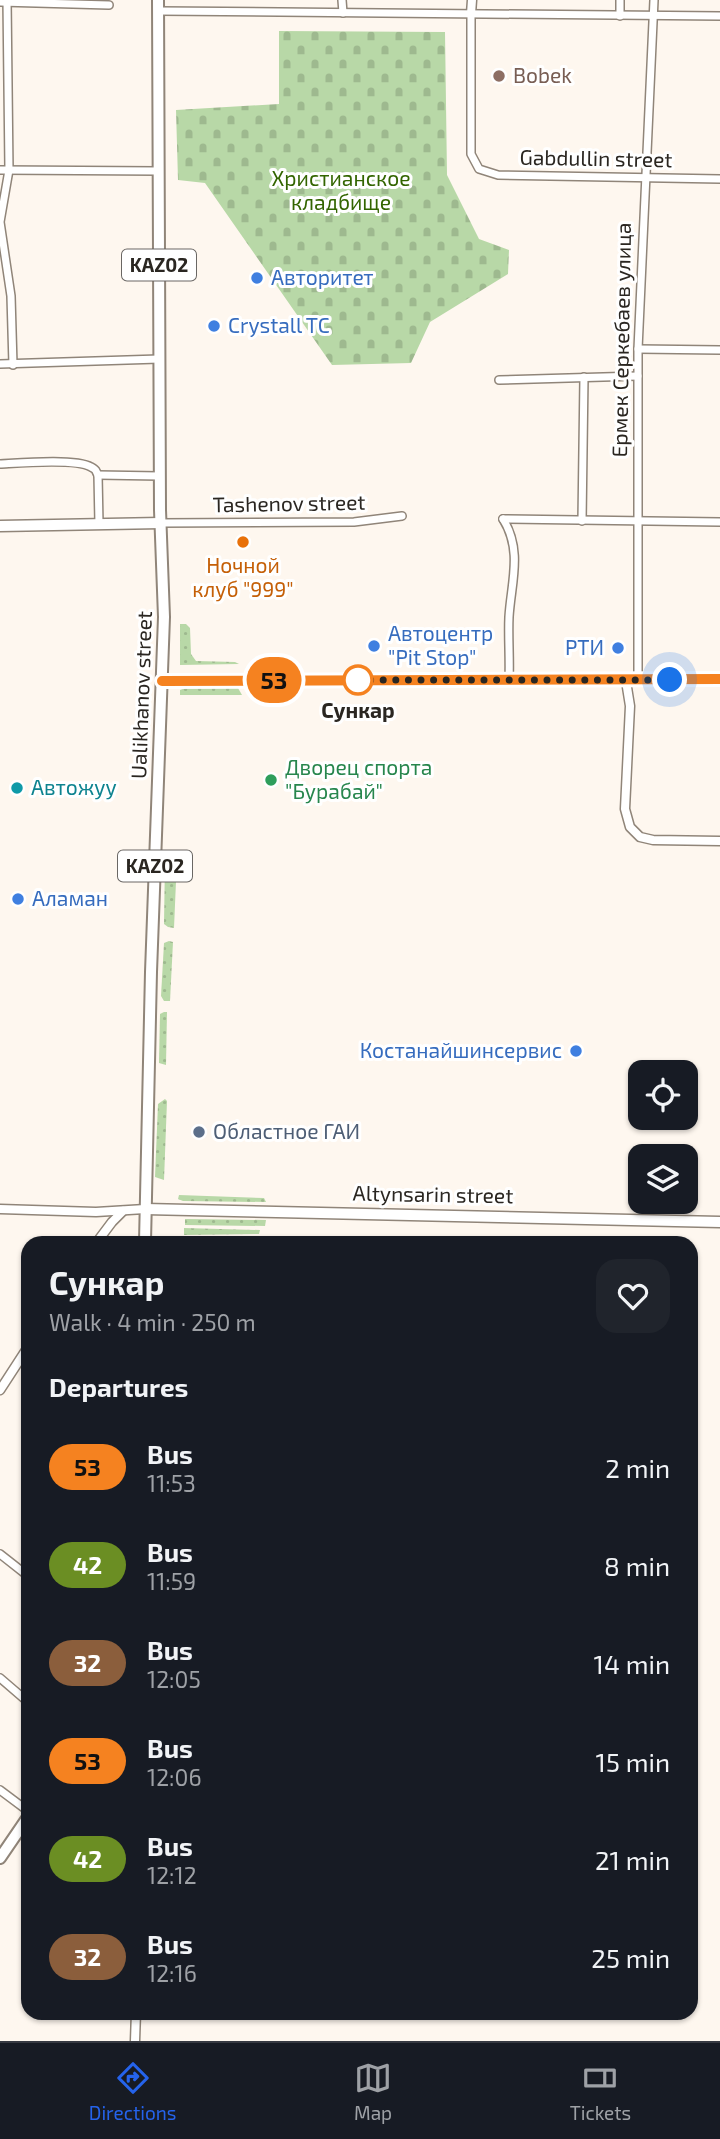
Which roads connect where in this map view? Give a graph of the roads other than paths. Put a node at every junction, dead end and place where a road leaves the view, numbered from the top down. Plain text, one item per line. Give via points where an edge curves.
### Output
1 (342, 0) edge
2 (472, 0) edge
3 (620, 0) edge
4 (654, 0) edge
5 (4, 1) edge
6 (109, 5) dead end
7 (159, 5) edge
8 (343, 13) junction
9 (471, 14) junction
10 (620, 16) junction
11 (653, 16) junction
12 (720, 16) edge
13 (159, 106) junction
14 (4, 170) edge
15 (158, 172) junction
16 (644, 177) junction
17 (720, 179) edge
18 (638, 349) junction
19 (720, 351) edge
20 (159, 359) junction
21 (0, 364) edge
22 (13, 365) junction
23 (638, 376) junction
24 (584, 377) junction
25 (499, 380) dead end
26 (0, 464) edge
27 (98, 475) junction
28 (159, 476) junction
29 (402, 516) dead end
30 (582, 521) junction
31 (636, 522) junction
32 (720, 522) edge
33 (161, 523) junction
34 (99, 524) junction
35 (0, 526) edge
36 (509, 679) junction
37 (720, 679) edge
38 (638, 680) junction
39 (162, 681) junction
40 (626, 681) junction
41 (720, 841) edge
42 (0, 1209) edge
43 (145, 1209) junction
44 (123, 1211) junction
45 (720, 1222) edge
46 (101, 1236) edge
47 (145, 1236) edge
48 (21, 1358) edge
49 (0, 1390) edge
50 (0, 1554) edge
51 (21, 1570) edge
52 (0, 1678) edge
53 (21, 1696) edge
54 (0, 1790) edge
55 (21, 1806) edge
56 (21, 1827) edge
57 (0, 1858) edge
58 (136, 2020) edge
59 (135, 2041) edge

1 - 8 street
2 - 9 street
3 - 10 street
4 - 11 street, Ермек Серкебаев улица
5 - 6 street
5 - 14 street
7 - 8 street
7 - 13 highway, KАZ02
8 - 9 street
9 - 10 street
9 - 16 street, Gabdullin street via 471,154 475,164 498,175
10 - 11 street
11 - 12 street
11 - 16 street, Ермек Серкебаев улица
13 - 15 highway, KАZ02
13 - 33 highway, KАZ02
14 - 15 street
14 - 22 street via 0,222 11,296
15 - 20 highway, KАZ02
16 - 17 street, Gabdullin street
16 - 18 street, Ермек Серкебаев улица
18 - 19 street
18 - 23 street, Ермек Серкебаев улица
20 - 22 street
20 - 28 highway, Ualikhanov street / KАZ02
21 - 22 street
23 - 24 street
23 - 31 street, Ермек Серкебаев улица
24 - 25 street
24 - 30 street
26 - 27 street via 88,465
27 - 28 street
27 - 34 street
28 - 33 highway, Ualikhanov street / KАZ02
29 - 33 street, Tashenov street via 354,522
30 - 31 street
30 - 36 street via 503,519 515,555
31 - 32 street
31 - 38 street, Ермек Серкебаев улица
33 - 34 main road
33 - 39 highway, Ualikhanov street / KАZ02
34 - 35 main road
36 - 39 street
36 - 40 street
37 - 38 street
38 - 40 street
39 - 43 highway, Ualikhanov street / KАZ02
40 - 41 street via 630,706 627,821 634,832 653,840
42 - 44 street
43 - 44 street
43 - 45 main road, Altynsarin street
43 - 47 highway, Ualikhanov street / KАZ02
44 - 46 street
48 - 49 street
50 - 51 street
52 - 53 street
54 - 55 street
56 - 57 highway
58 - 59 street

